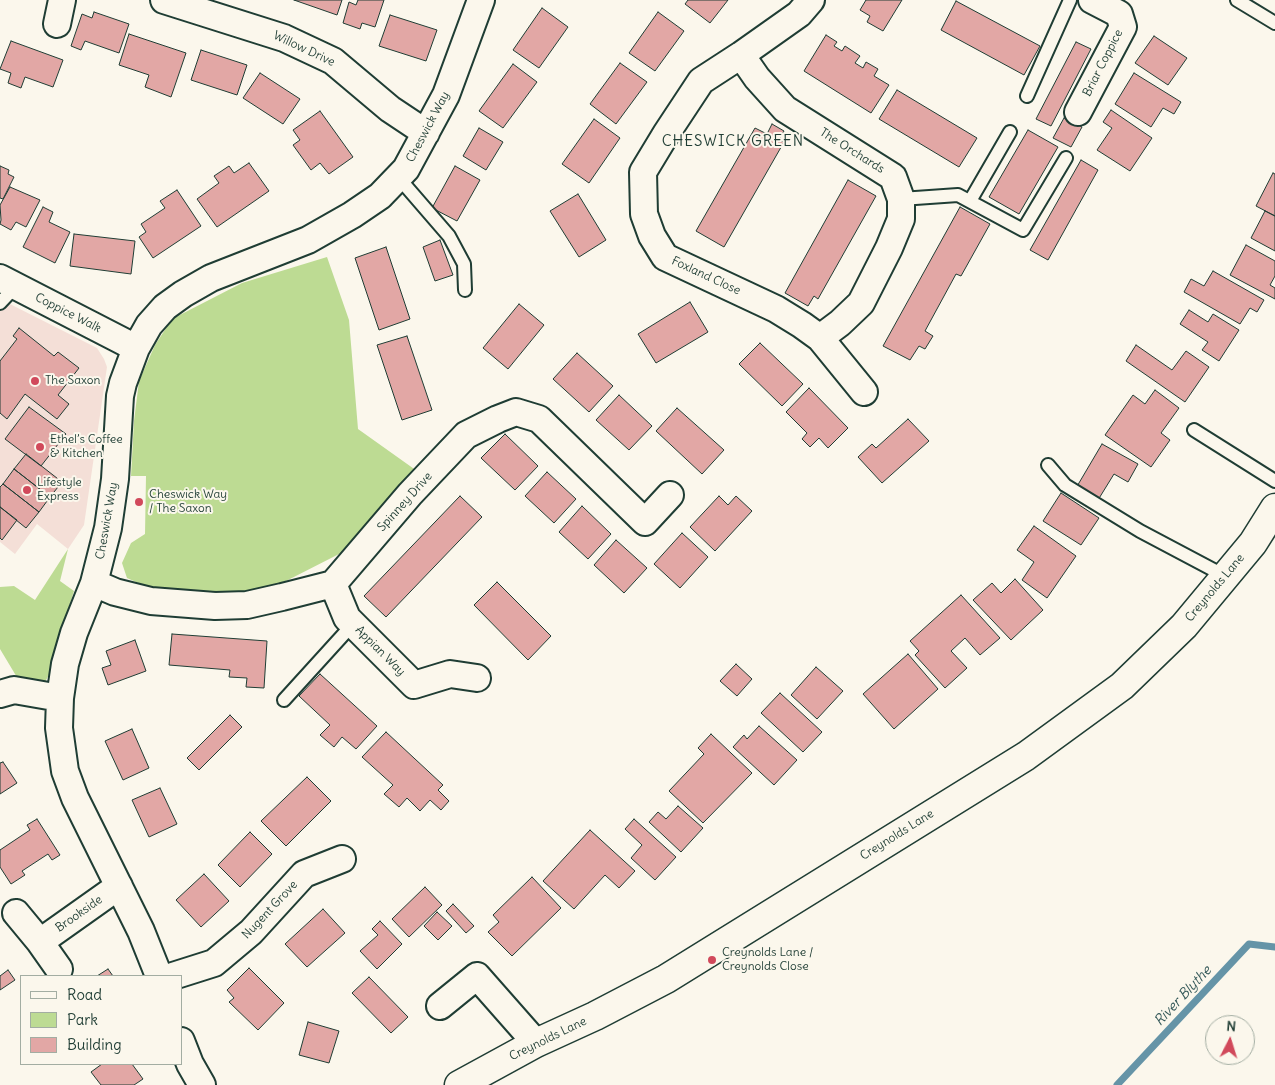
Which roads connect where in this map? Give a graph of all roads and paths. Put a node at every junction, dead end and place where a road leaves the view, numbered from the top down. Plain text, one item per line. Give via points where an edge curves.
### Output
1 (164, 0) edge
2 (481, 0) edge
3 (810, 0) edge
4 (1070, 0) edge
5 (1092, 0) edge
6 (1237, 0) edge
7 (1275, 23) edge
8 (741, 55) junction
9 (1026, 96) dead end
10 (1078, 112) dead end
11 (1010, 132) dead end
12 (426, 133) junction
13 (1066, 158) dead end
14 (398, 177) junction
15 (901, 199) junction
16 (970, 201) junction
17 (5, 289) edge
18 (465, 290) dead end
19 (820, 338) junction
20 (136, 348) junction
21 (864, 392) dead end
22 (1194, 430) dead end
23 (1048, 465) dead end
24 (1275, 481) edge
25 (670, 495) dead end
26 (1275, 508) edge
27 (1225, 576) junction
28 (94, 583) junction
29 (333, 584) junction
30 (353, 624) junction
31 (477, 678) dead end
32 (4, 690) edge
33 (60, 698) junction
34 (284, 700) dead end
35 (342, 859) dead end
36 (119, 886) junction
37 (16, 913) dead end
38 (40, 942) junction
39 (59, 969) dead end
40 (158, 975) edge
41 (176, 975) edge
42 (440, 1006) dead end
43 (536, 1043) junction
44 (182, 1044) edge
45 (202, 1085) edge
46 (459, 1085) edge

1 - 12 street, Willow Drive via 284,38 333,61 390,109
2 - 12 street, Cheswick Way via 446,95
3 - 8 street, Foxland Close via 799,14
4 - 9 lane
5 - 10 street, Briar Coppice via 1119,14 1123,27
6 - 7 lane
8 - 15 street, The Orchards via 785,109 893,177
8 - 19 street, Foxland Close via 701,81 666,134 643,172 644,214 665,257 776,309
11 - 16 lane
12 - 14 street, Cheswick Way
13 - 16 lane via 1023,230
14 - 18 lane via 449,236 464,264
14 - 20 street, Cheswick Way via 380,196 308,240 211,278 183,294 165,307 149,325
15 - 16 lane via 958,195
15 - 19 street, The Orchards via 901,219 861,303
17 - 20 street, Coppice Walk
19 - 21 street, Foxland Close
20 - 28 street, Cheswick Way via 120,396 112,504
22 - 24 lane
23 - 27 lane via 1065,485 1140,531
25 - 29 street, Spinney Drive via 645,522 539,419 516,412 466,435
26 - 27 street, Creynolds Lane via 1253,543
27 - 43 street, Creynolds Lane via 1184,626 1122,686 1026,756 666,979
28 - 29 street via 151,601 215,606 247,604
28 - 33 street, Cheswick Way via 65,664
29 - 30 street, Appian Way via 347,618
30 - 31 street, Appian Way via 414,685 450,674
30 - 34 lane
32 - 33 street
33 - 36 street, Cheswick Way via 59,728 65,771 74,798
35 - 41 street, Nugent Grove via 304,874 251,932 214,963
36 - 38 street, Brookside
36 - 40 street, Cheswick Way
37 - 38 street
38 - 39 street
42 - 43 street via 477,976
43 - 46 street, Creynolds Lane
44 - 45 street

